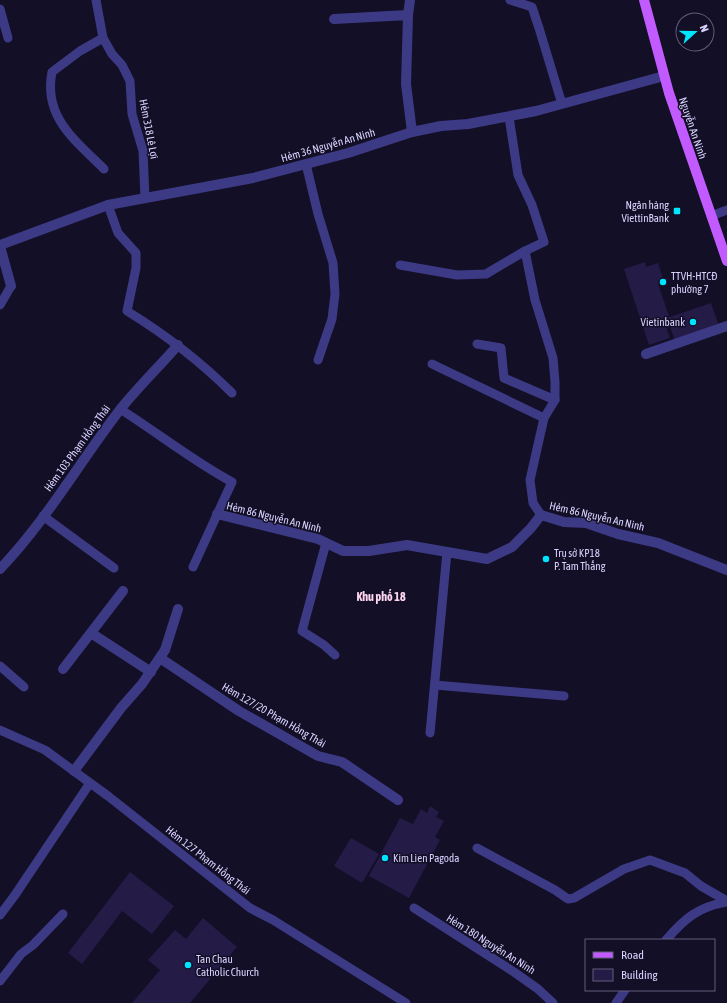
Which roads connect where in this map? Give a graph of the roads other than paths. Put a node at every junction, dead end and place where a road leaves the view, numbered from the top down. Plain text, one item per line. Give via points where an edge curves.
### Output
1 (96, 0) edge
2 (410, 0) edge
3 (510, 0) edge
4 (644, 0) edge
5 (0, 9) edge
6 (408, 15) junction
7 (334, 19) dead end
8 (8, 38) dead end
9 (103, 38) junction
10 (664, 76) junction
11 (562, 104) junction
12 (509, 116) junction
13 (412, 132) junction
14 (306, 164) junction
15 (104, 169) dead end
16 (145, 198) junction
17 (108, 204) junction
18 (727, 210) edge
19 (711, 216) junction
20 (0, 245) edge
21 (525, 251) junction
22 (727, 261) edge
23 (400, 265) dead end
24 (10, 286) joint
25 (0, 304) edge
26 (727, 326) edge
27 (477, 344) dead end
28 (178, 345) junction
29 (646, 354) dead end
30 (318, 360) dead end
31 (432, 364) dead end
32 (232, 393) dead end
33 (555, 400) junction
34 (120, 409) junction
35 (544, 418) junction
36 (217, 514) junction
37 (541, 514) junction
38 (43, 516) junction
39 (326, 543) junction
40 (447, 552) junction
41 (193, 567) dead end
42 (114, 568) dead end
43 (0, 569) edge
44 (727, 570) edge
45 (123, 591) dead end
46 (178, 609) dead end
47 (91, 633) junction
48 (335, 655) dead end
49 (160, 658) junction
50 (0, 666) edge
51 (64, 669) dead end
52 (151, 672) junction
53 (435, 685) junction
54 (24, 687) dead end
55 (564, 696) dead end
56 (0, 730) edge
57 (430, 733) dead end
58 (74, 771) junction
59 (90, 783) junction
60 (398, 800) dead end
61 (477, 848) dead end
62 (727, 901) edge
63 (414, 908) dead end
64 (63, 914) dead end
65 (0, 915) edge
66 (667, 939) edge
67 (0, 981) edge
68 (623, 991) edge
69 (406, 1003) edge
70 (553, 1003) edge
71 (616, 1003) edge

1 - 9 lane, Hẻm 318 Lê Lợi
2 - 6 street
3 - 11 lane via 532,7
4 - 10 main road, Nguyễn An Ninh
5 - 8 lane
6 - 7 street
6 - 13 street via 406,84
9 - 15 lane via 52,72 49,86 53,108 66,130
9 - 16 lane, Hẻm 318 Lê Lợi via 130,81 132,114 143,151
10 - 11 street, Hẻm 36 Nguyễn An Ninh
10 - 19 main road, Nguyễn An Ninh
11 - 12 street, Hẻm 36 Nguyễn An Ninh
12 - 13 street, Hẻm 36 Nguyễn An Ninh
12 - 21 lane via 518,175 532,204 544,242
13 - 14 street, Hẻm 36 Nguyễn An Ninh
14 - 16 street, Hẻm 36 Nguyễn An Ninh via 253,178
14 - 30 lane via 333,263 335,294 332,319
16 - 17 street, Hẻm 36 Nguyễn An Ninh
17 - 20 street, Hẻm 36 Nguyễn An Ninh
17 - 28 lane via 118,233 136,254 136,268 127,311
18 - 19 lane
19 - 22 main road, Nguyễn An Ninh
20 - 24 street, Hẻm 36 Nguyễn An Ninh
21 - 23 lane via 486,274 457,275
21 - 33 lane via 535,300 553,358
24 - 25 lane, Hẻm 36 Nguyễn An Ninh
26 - 29 street
27 - 33 lane via 501,348 504,378
28 - 32 lane
28 - 34 street, Hẻm 103 Phạm Hồng Thái
31 - 35 lane
33 - 35 lane
34 - 36 lane, Hẻm 86 Nguyễn An Ninh via 209,470 232,482
34 - 38 street, Hẻm 103 Phạm Hồng Thái
35 - 37 lane via 530,480 533,503
36 - 39 street, Hẻm 86 Nguyễn An Ninh
36 - 41 lane, Hẻm 86 Nguyễn An Ninh
37 - 40 street, Hẻm 86 Nguyễn An Ninh via 512,547 487,558
37 - 44 street, Hẻm 86 Nguyễn An Ninh via 564,522 586,524 658,543
38 - 42 lane
38 - 43 street, Hẻm 103 Phạm Hồng Thái via 21,547
39 - 40 street, Hẻm 86 Nguyễn An Ninh via 343,551 370,551 407,545
39 - 48 lane via 302,631
40 - 53 lane
45 - 47 street
46 - 49 street
47 - 51 street
47 - 52 street
49 - 52 street
49 - 60 street, Hẻm 127/20 Phạm Hồng Thái via 239,711 318,756 342,762
50 - 54 lane
52 - 58 street
53 - 55 lane
53 - 57 lane
56 - 58 lane, Hẻm 127 Phạm Hồng Thái via 45,750
58 - 59 lane, Hẻm 127 Phạm Hồng Thái
59 - 65 lane
59 - 69 lane, Hẻm 127 Phạm Hồng Thái via 250,908 274,920
61 - 62 lane via 568,899 624,869 650,860 685,873
62 - 66 lane via 695,912
63 - 70 lane, Hẻm 180 Nguyễn An Ninh via 514,972
64 - 67 lane via 21,954
68 - 71 lane

